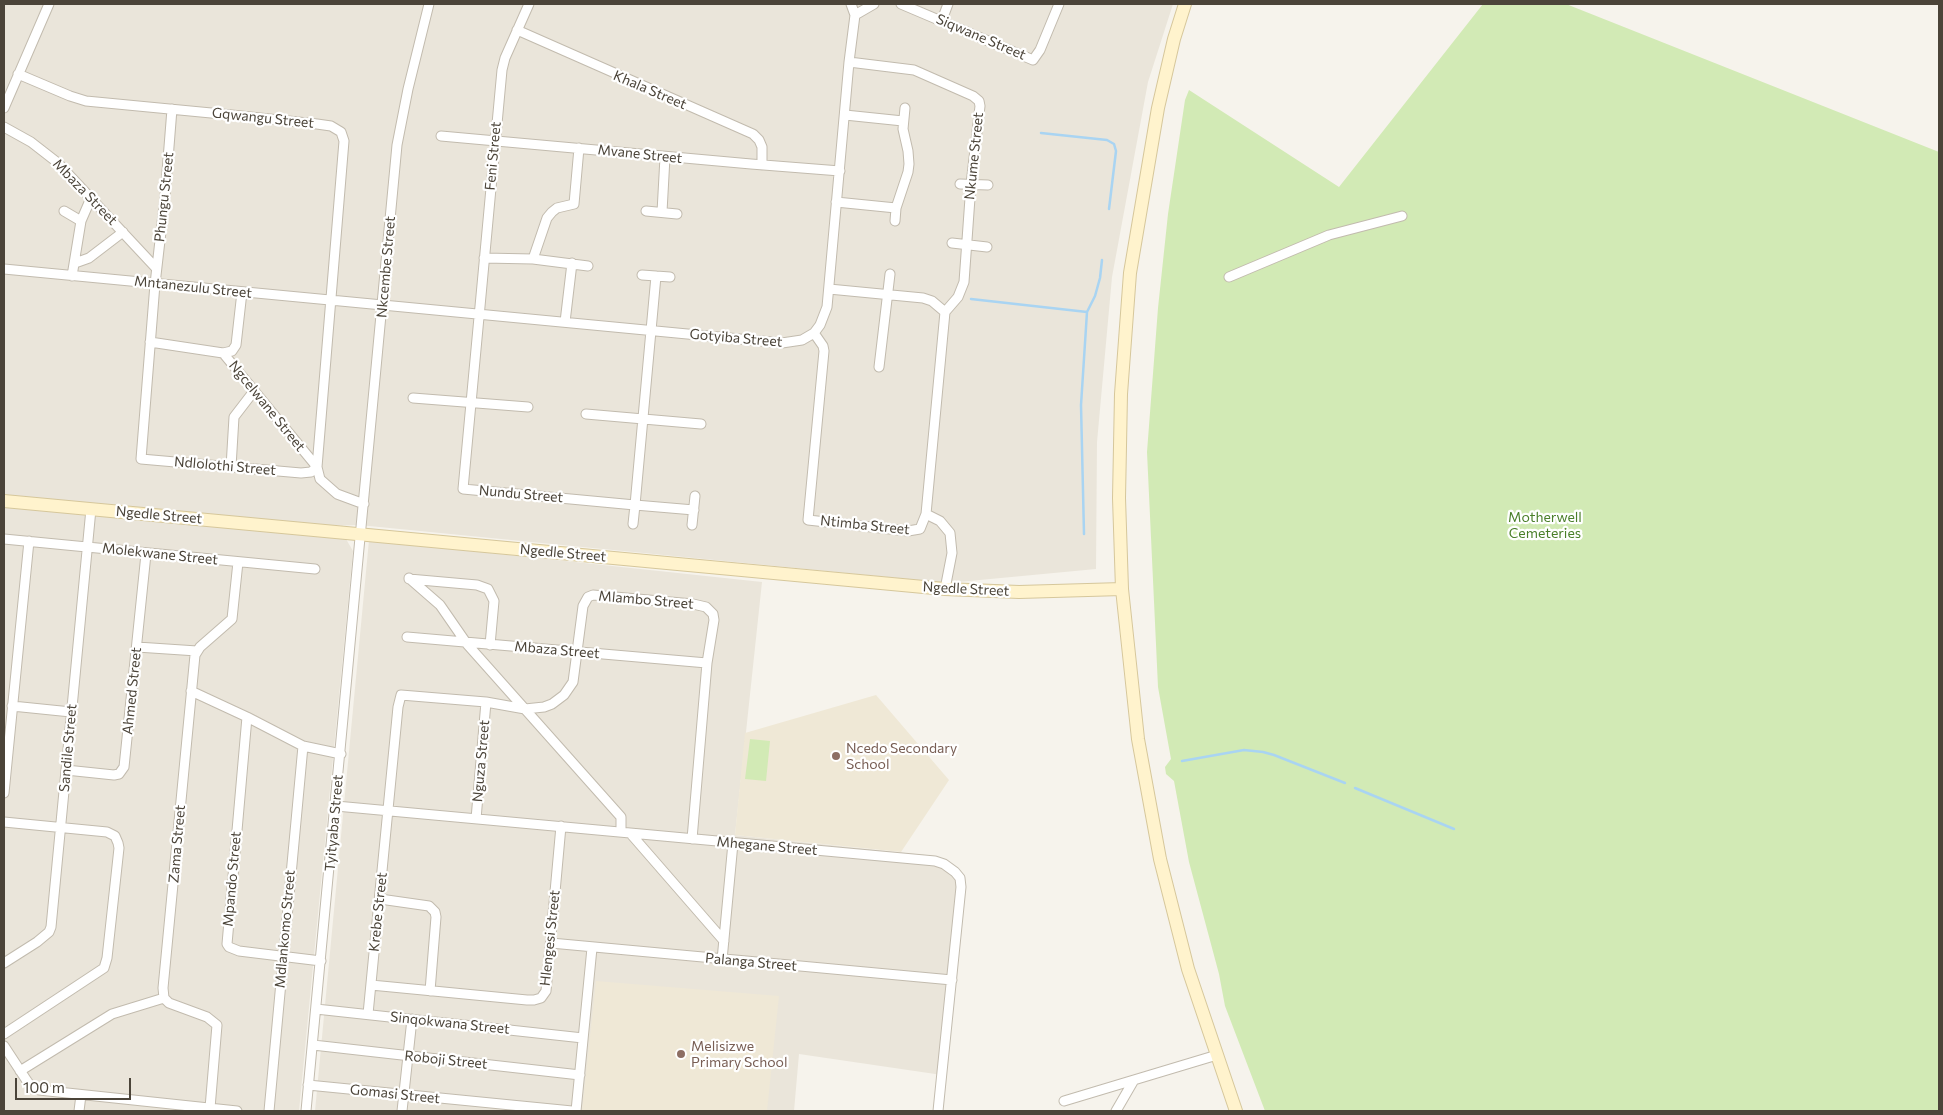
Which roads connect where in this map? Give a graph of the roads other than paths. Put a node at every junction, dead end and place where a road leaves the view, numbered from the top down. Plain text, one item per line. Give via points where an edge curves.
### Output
1 (49, 4) edge
2 (429, 4) edge
3 (529, 4) edge
4 (851, 4) edge
5 (874, 4) edge
6 (902, 4) edge
7 (948, 4) edge
8 (1059, 4) edge
9 (1185, 4) edge
10 (855, 16) junction
11 (942, 20) junction
12 (517, 30) junction
13 (849, 62) junction
14 (18, 74) junction
15 (4, 108) edge
16 (905, 108) dead end
17 (172, 109) junction
18 (845, 114) junction
19 (903, 121) junction
20 (4, 127) edge
21 (441, 136) dead end
22 (494, 140) junction
23 (580, 148) junction
24 (665, 157) junction
25 (762, 165) junction
26 (840, 170) junction
27 (960, 184) dead end
28 (971, 184) junction
29 (988, 185) dead end
30 (91, 198) junction
31 (836, 202) junction
32 (896, 208) junction
33 (64, 211) dead end
34 (646, 211) dead end
35 (662, 212) junction
36 (677, 214) dead end
37 (1402, 216) dead end
38 (82, 221) junction
39 (895, 221) dead end
40 (123, 232) junction
41 (952, 243) dead end
42 (966, 244) junction
43 (987, 247) dead end
44 (484, 258) junction
45 (533, 259) junction
46 (75, 263) junction
47 (572, 263) junction
48 (588, 266) dead end
49 (156, 268) junction
50 (4, 270) edge
51 (890, 274) dead end
52 (642, 275) dead end
53 (72, 276) junction
54 (656, 276) junction
55 (670, 277) dead end
56 (1229, 277) dead end
57 (154, 284) junction
58 (829, 289) junction
59 (242, 292) junction
60 (887, 295) junction
61 (330, 301) junction
62 (383, 306) junction
63 (945, 312) junction
64 (478, 314) junction
65 (565, 322) junction
66 (651, 330) junction
67 (814, 333) junction
68 (150, 342) junction
69 (223, 353) junction
70 (879, 368) dead end
71 (254, 391) junction
72 (413, 398) dead end
73 (470, 402) junction
74 (528, 407) dead end
75 (586, 414) dead end
76 (643, 418) junction
77 (701, 424) dead end
78 (231, 467) junction
79 (317, 467) junction
80 (696, 496) dead end
81 (4, 501) edge
82 (364, 504) junction
83 (635, 505) junction
84 (90, 509) junction
85 (694, 510) junction
86 (926, 514) junction
87 (633, 524) dead end
88 (692, 525) dead end
89 (360, 534) junction
90 (4, 539) edge
91 (29, 541) junction
92 (86, 547) junction
93 (146, 554) junction
94 (238, 562) junction
95 (316, 569) dead end
96 (945, 589) junction
97 (1122, 589) junction
98 (407, 638) dead end
99 (467, 644) junction
100 (490, 644) junction
101 (137, 647) junction
102 (197, 651) junction
103 (578, 652) junction
104 (707, 663) junction
105 (191, 692) junction
106 (486, 702) junction
107 (12, 706) junction
108 (525, 709) junction
109 (71, 712) junction
110 (247, 717) junction
111 (303, 746) junction
112 (341, 754) junction
113 (5, 761) edge
114 (66, 770) junction
115 (4, 793) edge
116 (336, 806) junction
117 (389, 810) junction
118 (476, 819) junction
119 (4, 822) edge
120 (561, 826) junction
121 (60, 827) junction
122 (625, 832) junction
123 (692, 839) junction
124 (733, 843) junction
125 (380, 899) junction
126 (724, 941) junction
127 (551, 943) junction
128 (592, 948) junction
129 (282, 955) junction
130 (722, 960) junction
131 (321, 961) junction
132 (4, 963) edge
133 (952, 980) junction
134 (371, 985) junction
135 (430, 991) junction
136 (164, 998) junction
137 (316, 1009) junction
138 (368, 1014) junction
139 (412, 1019) junction
140 (4, 1034) edge
141 (583, 1038) junction
142 (4, 1046) edge
143 (312, 1046) junction
144 (1217, 1055) junction
145 (408, 1056) junction
146 (20, 1071) junction
147 (580, 1075) junction
148 (1134, 1080) junction
149 (308, 1085) junction
150 (404, 1094) junction
151 (80, 1095) junction
152 (1064, 1101) dead end
153 (210, 1108) junction
154 (79, 1111) edge
155 (230, 1111) edge
156 (269, 1111) edge
157 (306, 1111) edge
158 (402, 1111) edge
159 (572, 1111) edge
160 (576, 1111) edge
161 (938, 1111) edge
162 (1116, 1111) edge
163 (1236, 1111) edge

1 - 14 street
2 - 62 street, Nkcembe Street via 397,145
3 - 12 street, Feni Street
4 - 10 street
5 - 10 street
6 - 11 street, Siqwane Street
7 - 11 street
8 - 11 street, Siqwane Street via 1033,60
9 - 97 main road via 1158,108 1130,273 1121,402 1119,498
10 - 13 street
12 - 22 street, Feni Street via 502,70
12 - 25 street, Khala Street via 753,134 762,147
13 - 18 street
13 - 28 street, Nkume Street via 914,70 977,99 980,106
14 - 15 street
14 - 17 street, Gqwangu Street via 79,99
16 - 19 street
17 - 49 street, Phungu Street
17 - 61 street, Gqwangu Street via 331,126 341,132 344,141
18 - 19 street
18 - 26 street
19 - 32 street via 908,172
20 - 30 street, Mbaza Street via 46,152
21 - 22 street, Mvane Street
22 - 23 street, Mvane Street
22 - 44 street, Feni Street
23 - 24 street, Mvane Street
23 - 45 street via 574,204 552,212
24 - 25 street, Mvane Street
24 - 35 street
25 - 26 street, Mvane Street
26 - 31 street
27 - 28 street
28 - 29 street
28 - 42 street, Nkume Street
30 - 38 street
30 - 40 street, Mbaza Street
31 - 32 street
31 - 58 street
32 - 39 street
33 - 38 street
34 - 35 street
35 - 36 street
37 - 56 street via 1329,235
38 - 46 street
40 - 46 street via 89,258
40 - 49 street, Mbaza Street
41 - 42 street
42 - 43 street
42 - 63 street, Nkume Street via 962,288
44 - 45 street
44 - 64 street, Feni Street
45 - 47 street
46 - 53 street
47 - 48 street
47 - 65 street
49 - 57 street, Phungu Street
50 - 53 street, Mntanezulu Street
51 - 60 street
52 - 54 street
53 - 57 street, Mntanezulu Street
54 - 55 street
54 - 66 street
57 - 59 street, Mntanezulu Street
57 - 68 street, Ndlolothi Street
58 - 60 street
58 - 67 street via 825,317
59 - 61 street, Mntanezulu Street
59 - 69 street via 236,345 232,351
60 - 63 street via 928,299
60 - 70 street
61 - 62 street, Mntanezulu Street
61 - 79 street
62 - 64 street, Gotyiba Street
62 - 82 street, Nkcembe Street
63 - 86 street, Ntimba Street
64 - 65 street, Gotyiba Street
64 - 73 street, Nundu Street
65 - 66 street, Gotyiba Street
66 - 67 street, Gotyiba Street via 782,343 802,340
66 - 76 street
67 - 86 street, Ntimba Street via 824,351 808,520 916,530 923,525
68 - 69 street, Ngcelwane Street
68 - 78 street, Ndlolothi Street via 141,459
69 - 71 street, Ngcelwane Street
71 - 78 street via 234,417
71 - 79 street, Ngcelwane Street
72 - 73 street
73 - 74 street
73 - 83 street, Nundu Street via 463,489
75 - 76 street
76 - 77 street
76 - 83 street
78 - 79 street, Ndlolothi Street via 301,473 311,472
79 - 82 street, Ngcelwane Street via 320,479 329,488 344,498
80 - 85 street
81 - 84 main road, Ngedle Street
82 - 89 street, Nkcembe Street
83 - 85 street, Nundu Street
83 - 87 street
84 - 89 main road, Ngedle Street
84 - 92 street, Sandile Street
85 - 88 street
86 - 96 street via 950,533 952,553
89 - 96 main road, Ngedle Street
89 - 112 street, Tyityaba Street
90 - 91 street, Molekwane Street
91 - 92 street, Molekwane Street
91 - 107 street
92 - 93 street, Molekwane Street
92 - 109 street, Sandile Street
93 - 94 street, Molekwane Street
93 - 101 street, Ahmed Street
94 - 95 street, Molekwane Street
94 - 102 street via 232,619
96 - 97 main road, Ngedle Street via 1019,592
97 - 144 main road via 1138,739 1151,816 1178,932
98 - 99 street, Mbaza Street
99 - 100 street, Mbaza Street
99 - 100 street via 440,605 409,578 478,585 488,589 494,600
99 - 108 street
100 - 103 street, Mbaza Street
101 - 102 street
101 - 114 street, Ahmed Street via 124,768 118,774
102 - 105 street, Zama Street
103 - 104 street, Mbaza Street
103 - 104 street, Mlambo Street via 583,606 593,594 706,607 714,620
103 - 108 street, Mlambo Street via 571,688 552,704
104 - 123 street, Mlambo Street
105 - 110 street
105 - 136 street, Zama Street
106 - 108 street, Mlambo Street
106 - 117 street, Mlambo Street via 401,695
106 - 118 street, Nguza Street
107 - 109 street
107 - 113 street
108 - 122 street via 621,817
109 - 114 street, Sandile Street
110 - 111 street
110 - 129 street, Mpando Street via 227,944 239,951
111 - 112 street
111 - 129 street, Mdlankomo Street
112 - 116 street, Tyityaba Street
113 - 115 street
114 - 121 street, Sandile Street
116 - 117 street, Mhegane Street
116 - 131 street, Tyityaba Street
117 - 118 street, Mhegane Street
117 - 125 street, Krebe Street
118 - 120 street, Mhegane Street
119 - 121 street
120 - 122 street, Mhegane Street
120 - 127 street, Hlengesi Street
121 - 132 street, Sandile Street via 49,932
121 - 140 street via 106,832 118,842 107,961 98,973
122 - 123 street, Mhegane Street
122 - 126 street
123 - 124 street, Mhegane Street
124 - 126 street
124 - 133 street, Mhegane Street via 935,862 950,868 960,878 961,887
125 - 134 street, Krebe Street
125 - 135 street via 429,906 435,912
126 - 130 street
127 - 128 street, Palanga Street
127 - 135 street, Hlengesi Street via 546,991 538,999
128 - 130 street, Palanga Street
128 - 141 street
129 - 131 street, Mpando Street
129 - 156 street, Mdlankomo Street
130 - 133 street, Palanga Street
131 - 137 street, Tyityaba Street
133 - 161 street, Mhegane Street
134 - 135 street, Hlengesi Street
134 - 138 street, Krebe Street
136 - 146 street via 112,1014
136 - 153 street via 172,1005 212,1019 217,1025
137 - 138 street, Sinqokwana Street
137 - 143 street, Tyityaba Street
138 - 139 street, Sinqokwana Street
139 - 141 street, Sinqokwana Street
139 - 145 street
141 - 147 street
142 - 146 street
143 - 145 street, Roboji Street
143 - 149 street, Tyityaba Street
144 - 148 street
144 - 163 main road
145 - 147 street, Roboji Street
145 - 150 street
146 - 151 street via 34,1088
147 - 160 street
148 - 152 street
148 - 162 street
149 - 150 street, Gomasi Street
149 - 157 street, Tyityaba Street
150 - 158 street
150 - 159 street, Gomasi Street
151 - 153 street
151 - 154 street
153 - 155 street

